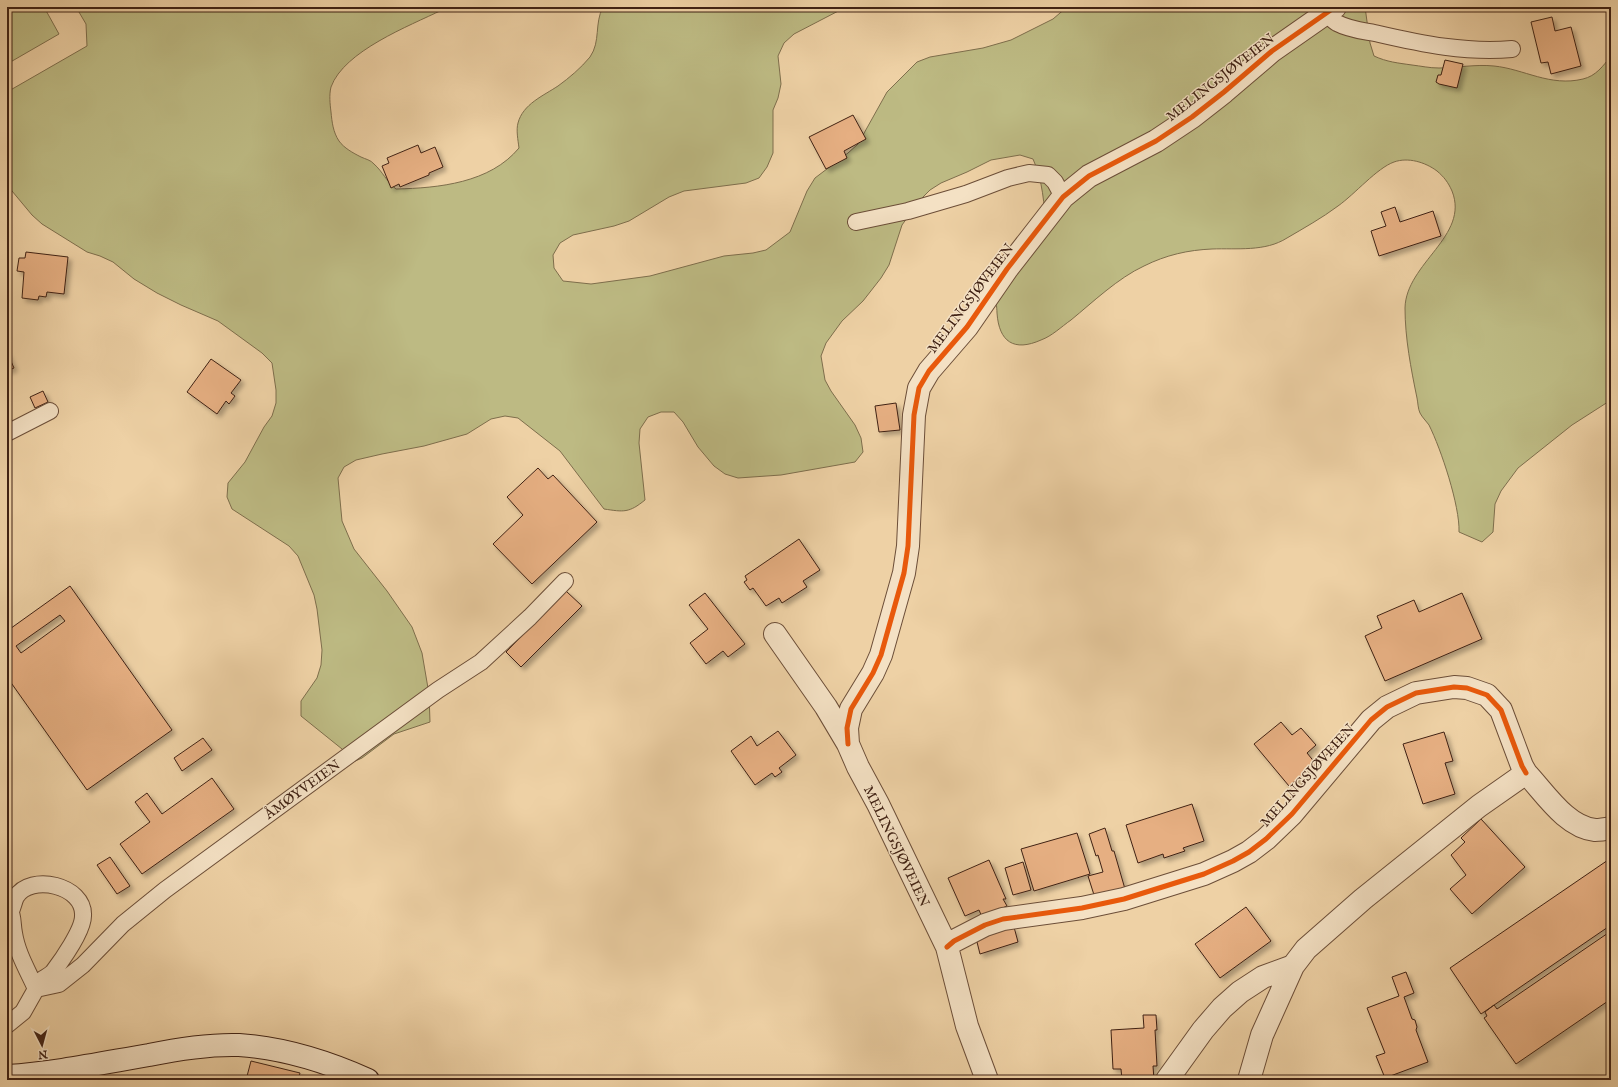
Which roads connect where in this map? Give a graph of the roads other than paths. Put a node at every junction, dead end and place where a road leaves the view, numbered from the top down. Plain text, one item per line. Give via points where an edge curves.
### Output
1 (1330, 10) edge
2 (1512, 49) dead end
3 (1063, 198) junction
4 (856, 222) dead end
5 (50, 411) dead end
6 (7, 433) edge
7 (565, 581) dead end
8 (775, 634) dead end
9 (848, 744) junction
10 (1526, 773) junction
11 (1611, 828) edge
12 (9, 909) edge
13 (947, 947) junction
14 (1293, 966) junction
15 (36, 989) junction
16 (7, 1025) edge
17 (7, 1076) edge
18 (368, 1080) edge
19 (987, 1080) edge
20 (1167, 1080) edge
21 (1249, 1080) edge

1 - 2 lane, MELINGSJØVEIEN via 1336,22 1350,28 1396,38 1461,49
1 - 3 street, MELINGSJØVEIEN via 1272,51 1192,117 1156,141 1089,176
3 - 4 lane via 1055,182 1048,175 1029,173 908,211
3 - 9 street, MELINGSJØVEIEN via 1006,269 919,388 914,415 908,546 904,573 881,656 851,709 847,728
5 - 6 lane
7 - 15 lane, ÅMØYVEIEN via 481,662 438,690 164,890 59,984
8 - 9 street, MELINGSJØVEIEN via 826,707
9 - 13 street, MELINGSJØVEIEN
10 - 11 street, MELINGSJØVEIEN via 1564,814 1581,826 1596,830
10 - 13 street, MELINGSJØVEIEN via 1501,710 1487,695 1467,688 1454,687 1416,693 1387,707 1371,720 1292,814 1266,839 1233,861 1204,874 1124,899 1082,908 1003,919 954,941
10 - 14 street via 1479,806 1363,899 1306,949
12 - 15 lane via 19,951
12 - 15 lane via 17,896 28,888 45,884 62,887 76,896 82,904 84,917 76,937 52,973
13 - 19 street, MELINGSJØVEIEN via 967,1026
14 - 20 street via 1263,977 1222,1008
14 - 21 street via 1262,1035
15 - 16 lane via 23,1012
17 - 18 street via 53,1071 178,1049 239,1045 304,1056

